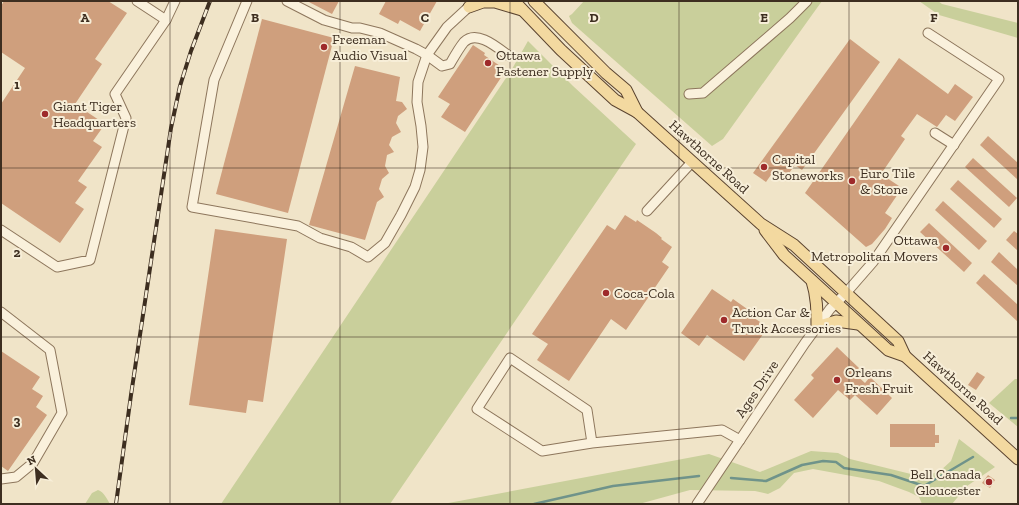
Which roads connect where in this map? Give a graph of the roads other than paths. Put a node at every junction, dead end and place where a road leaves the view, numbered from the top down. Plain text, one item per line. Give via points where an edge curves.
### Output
1 (137, 1) edge
2 (175, 1) edge
3 (247, 1) edge
4 (287, 1) edge
5 (514, 1) edge
6 (807, 1) edge
7 (536, 2) edge
8 (472, 3) edge
9 (523, 11) junction
10 (166, 20) junction
11 (928, 33) dead end
12 (426, 55) junction
13 (509, 56) dead end
14 (689, 94) dead end
15 (637, 112) junction
16 (935, 133) dead end
17 (954, 144) junction
18 (692, 162) junction
19 (647, 211) dead end
20 (761, 224) junction
21 (1, 230) edge
22 (812, 281) junction
23 (846, 293) junction
24 (836, 303) junction
25 (1, 312) edge
26 (858, 324) junction
27 (817, 327) junction
28 (905, 356) junction
29 (740, 440) junction
30 (592, 443) junction
31 (1018, 459) edge
32 (1, 479) edge
33 (697, 504) edge

1 - 10 street
2 - 10 street
3 - 12 street via 214,80 192,207 298,226 320,238 351,247 368,257 385,244 415,187 420,170 423,147 417,102 418,82
4 - 12 street via 324,20 380,33
5 - 9 main road, Hawthorne Road
6 - 14 street via 703,93
7 - 15 main road, Hawthorne Road via 626,90
8 - 9 main road via 495,2
8 - 12 street via 447,27
9 - 15 main road, Hawthorne Road via 615,100
10 - 21 street via 115,94 126,118 90,260 57,267
11 - 17 street, Ages Drive via 999,79
12 - 13 street via 442,66 450,64 465,41 471,38 484,38
15 - 18 main road, Hawthorne Road
16 - 17 street
17 - 23 street, Ages Drive via 873,262
18 - 19 street
18 - 20 main road, Hawthorne Road
20 - 22 main road, Hawthorne Road via 784,255
20 - 23 main road, Hawthorne Road via 794,245
22 - 24 main road, Hawthorne Road
22 - 27 main road via 817,303
23 - 24 street, Ages Drive
23 - 28 main road, Hawthorne Road via 898,341
24 - 26 main road, Hawthorne Road
24 - 27 street, Ages Drive
25 - 32 street via 50,350 62,413 33,463 16,476
26 - 27 main road via 836,322
26 - 28 main road, Hawthorne Road via 888,350
27 - 29 street, Ages Drive
28 - 31 main road, Hawthorne Road
29 - 30 street via 722,430
29 - 33 street, Ages Drive
30 - 30 street via 542,450 477,409 510,358 587,410

